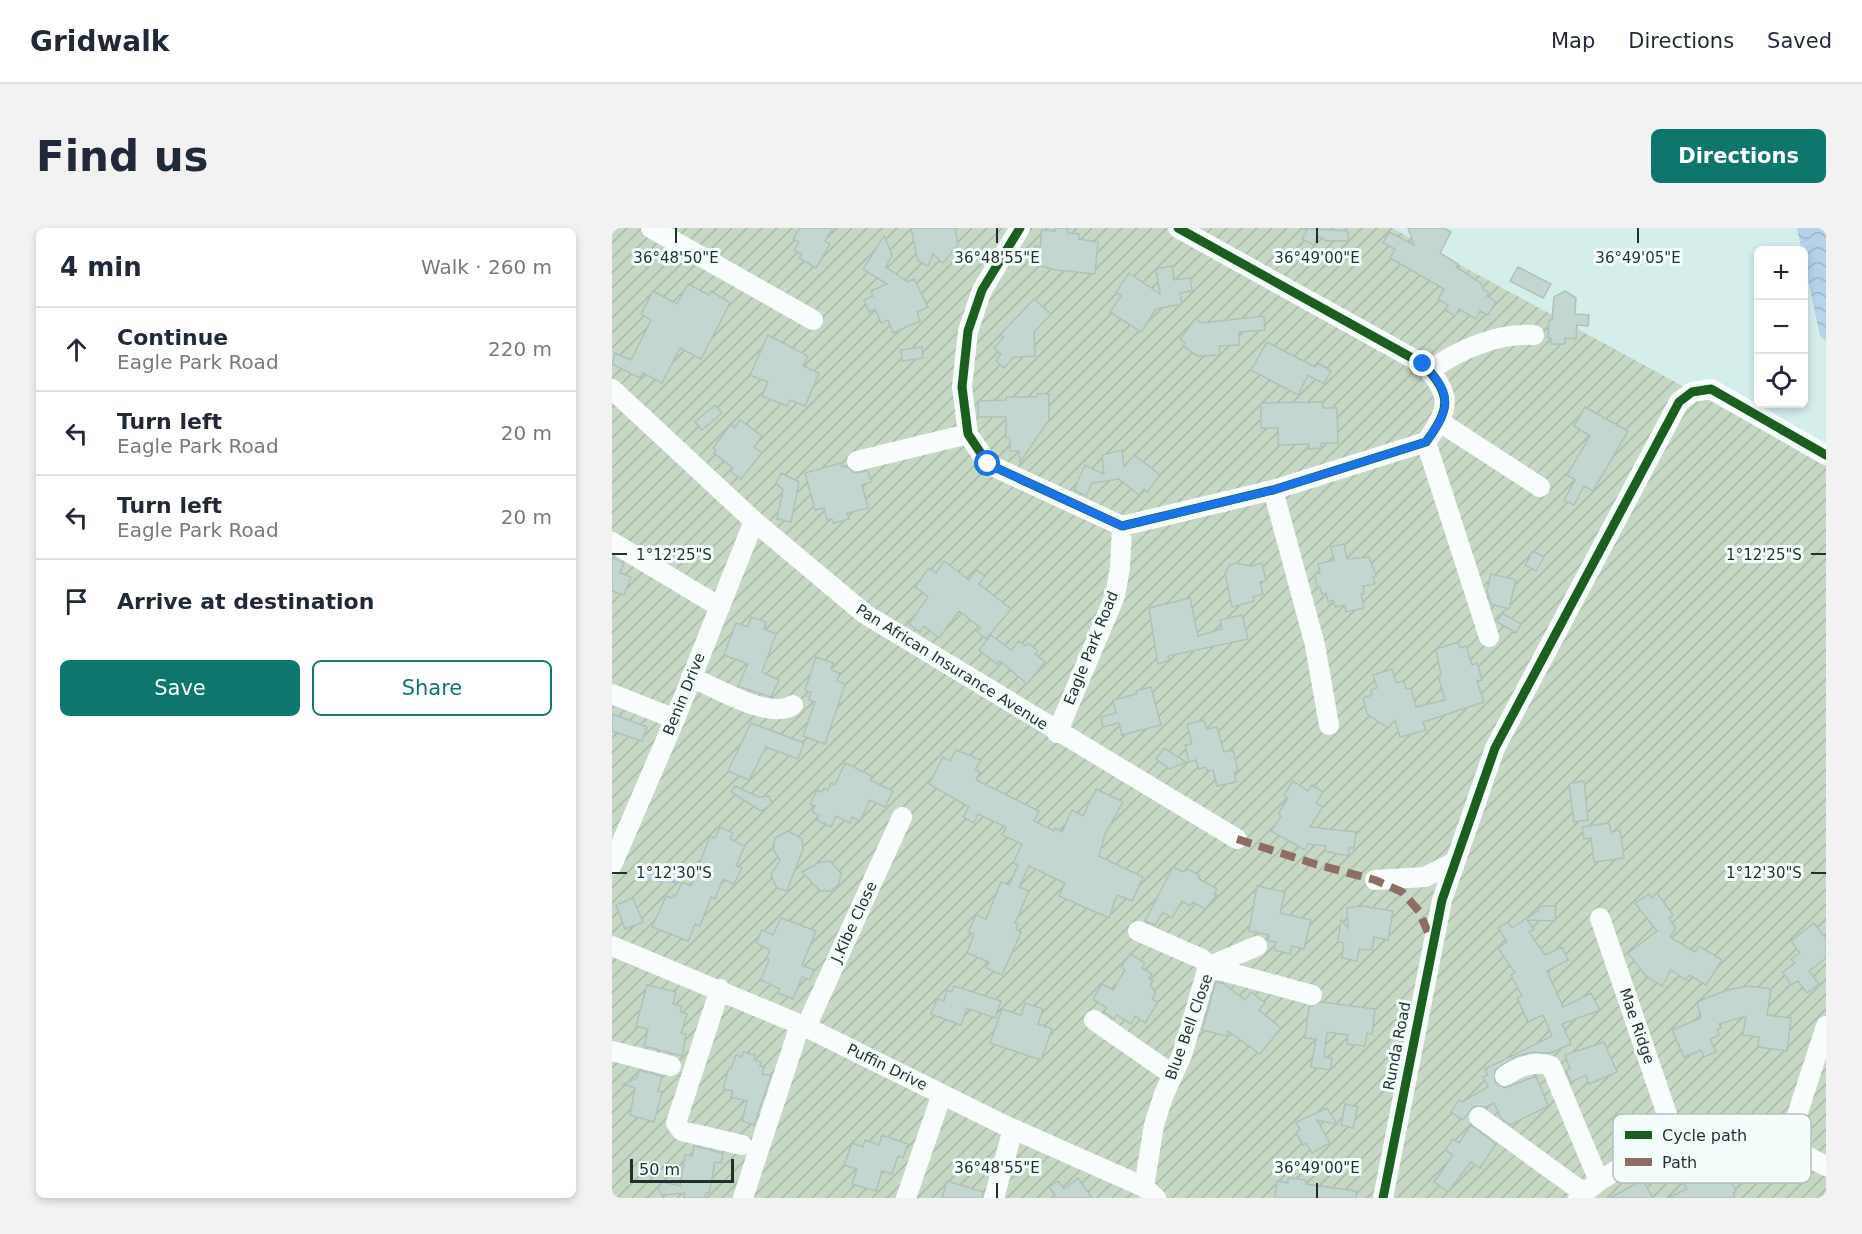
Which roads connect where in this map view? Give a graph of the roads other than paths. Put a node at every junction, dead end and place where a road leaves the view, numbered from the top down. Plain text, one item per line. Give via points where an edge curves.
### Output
1 (651, 228) edge
2 (1020, 228) edge
3 (1178, 228) edge
4 (813, 320) dead end
5 (1534, 335) dead end
6 (1430, 371) junction
7 (612, 389) edge
8 (1440, 422) junction
9 (968, 434) junction
10 (1426, 442) junction
11 (1826, 455) edge
12 (856, 460) dead end
13 (1540, 487) dead end
14 (1273, 490) junction
15 (754, 521) junction
16 (1122, 526) junction
17 (612, 542) edge
18 (720, 607) junction
19 (1489, 637) dead end
20 (691, 677) junction
21 (612, 694) edge
22 (793, 705) dead end
23 (675, 719) junction
24 (1329, 725) dead end
25 (1057, 733) junction
26 (902, 817) dead end
27 (1237, 839) dead end
28 (1453, 863) junction
29 (612, 864) edge
30 (1375, 880) dead end
31 (1600, 918) dead end
32 (1138, 931) dead end
33 (612, 946) edge
34 (1257, 946) dead end
35 (1208, 968) junction
36 (720, 990) junction
37 (1311, 995) dead end
38 (1094, 1020) dead end
39 (803, 1026) junction
40 (1826, 1026) edge
41 (612, 1051) edge
42 (671, 1066) dead end
43 (1173, 1075) junction
44 (1504, 1076) dead end
45 (942, 1094) junction
46 (1667, 1114) edge
47 (1797, 1114) edge
48 (1479, 1117) dead end
49 (1013, 1129) junction
50 (742, 1145) dead end
51 (1811, 1158) edge
52 (1826, 1165) edge
53 (1613, 1174) edge
54 (1587, 1191) edge
55 (1150, 1193) edge
56 (743, 1198) edge
57 (906, 1198) edge
58 (994, 1198) edge
59 (1383, 1198) edge

1 - 4 street
2 - 9 street via 982,290 968,331 962,387
3 - 6 street
5 - 6 street via 1512,334 1448,358
6 - 8 street via 1440,381 1446,404
7 - 15 street, Pan African Insurance Avenue
8 - 10 street
8 - 13 street
9 - 12 street
9 - 16 street via 988,464
10 - 14 street
10 - 19 street
11 - 28 street, Runda Road via 1711,389 1692,392 1678,402 1495,747
14 - 16 street
14 - 24 street via 1315,645
15 - 18 street, Benin Drive
15 - 25 street, Pan African Insurance Avenue via 865,614
16 - 25 street, Eagle Park Road via 1115,596
17 - 18 street
18 - 20 street, Benin Drive
20 - 22 street via 760,707 775,711
20 - 23 street, Benin Drive
21 - 23 street
23 - 29 street, Benin Drive
25 - 27 street, Pan African Insurance Avenue
26 - 39 street, J.Kibe Close
28 - 30 street via 1425,877
28 - 59 street, Runda Road via 1442,900
31 - 46 street, Mae Ridge
32 - 35 street via 1202,959
33 - 36 street, Puffin Drive
34 - 35 street
35 - 37 street, Blue Bell Close
35 - 43 street, Blue Bell Close
36 - 39 street, Puffin Drive
36 - 50 street via 675,1122 682,1131
38 - 43 street
39 - 45 street, Puffin Drive
39 - 56 street, J.Kibe Close
40 - 47 street
41 - 42 street
43 - 55 street, Blue Bell Close via 1154,1125
44 - 54 street via 1542,1062 1551,1066
45 - 49 street, Puffin Drive
45 - 57 street
48 - 54 street
49 - 55 street, Puffin Drive
49 - 58 street
51 - 52 street
53 - 54 street

